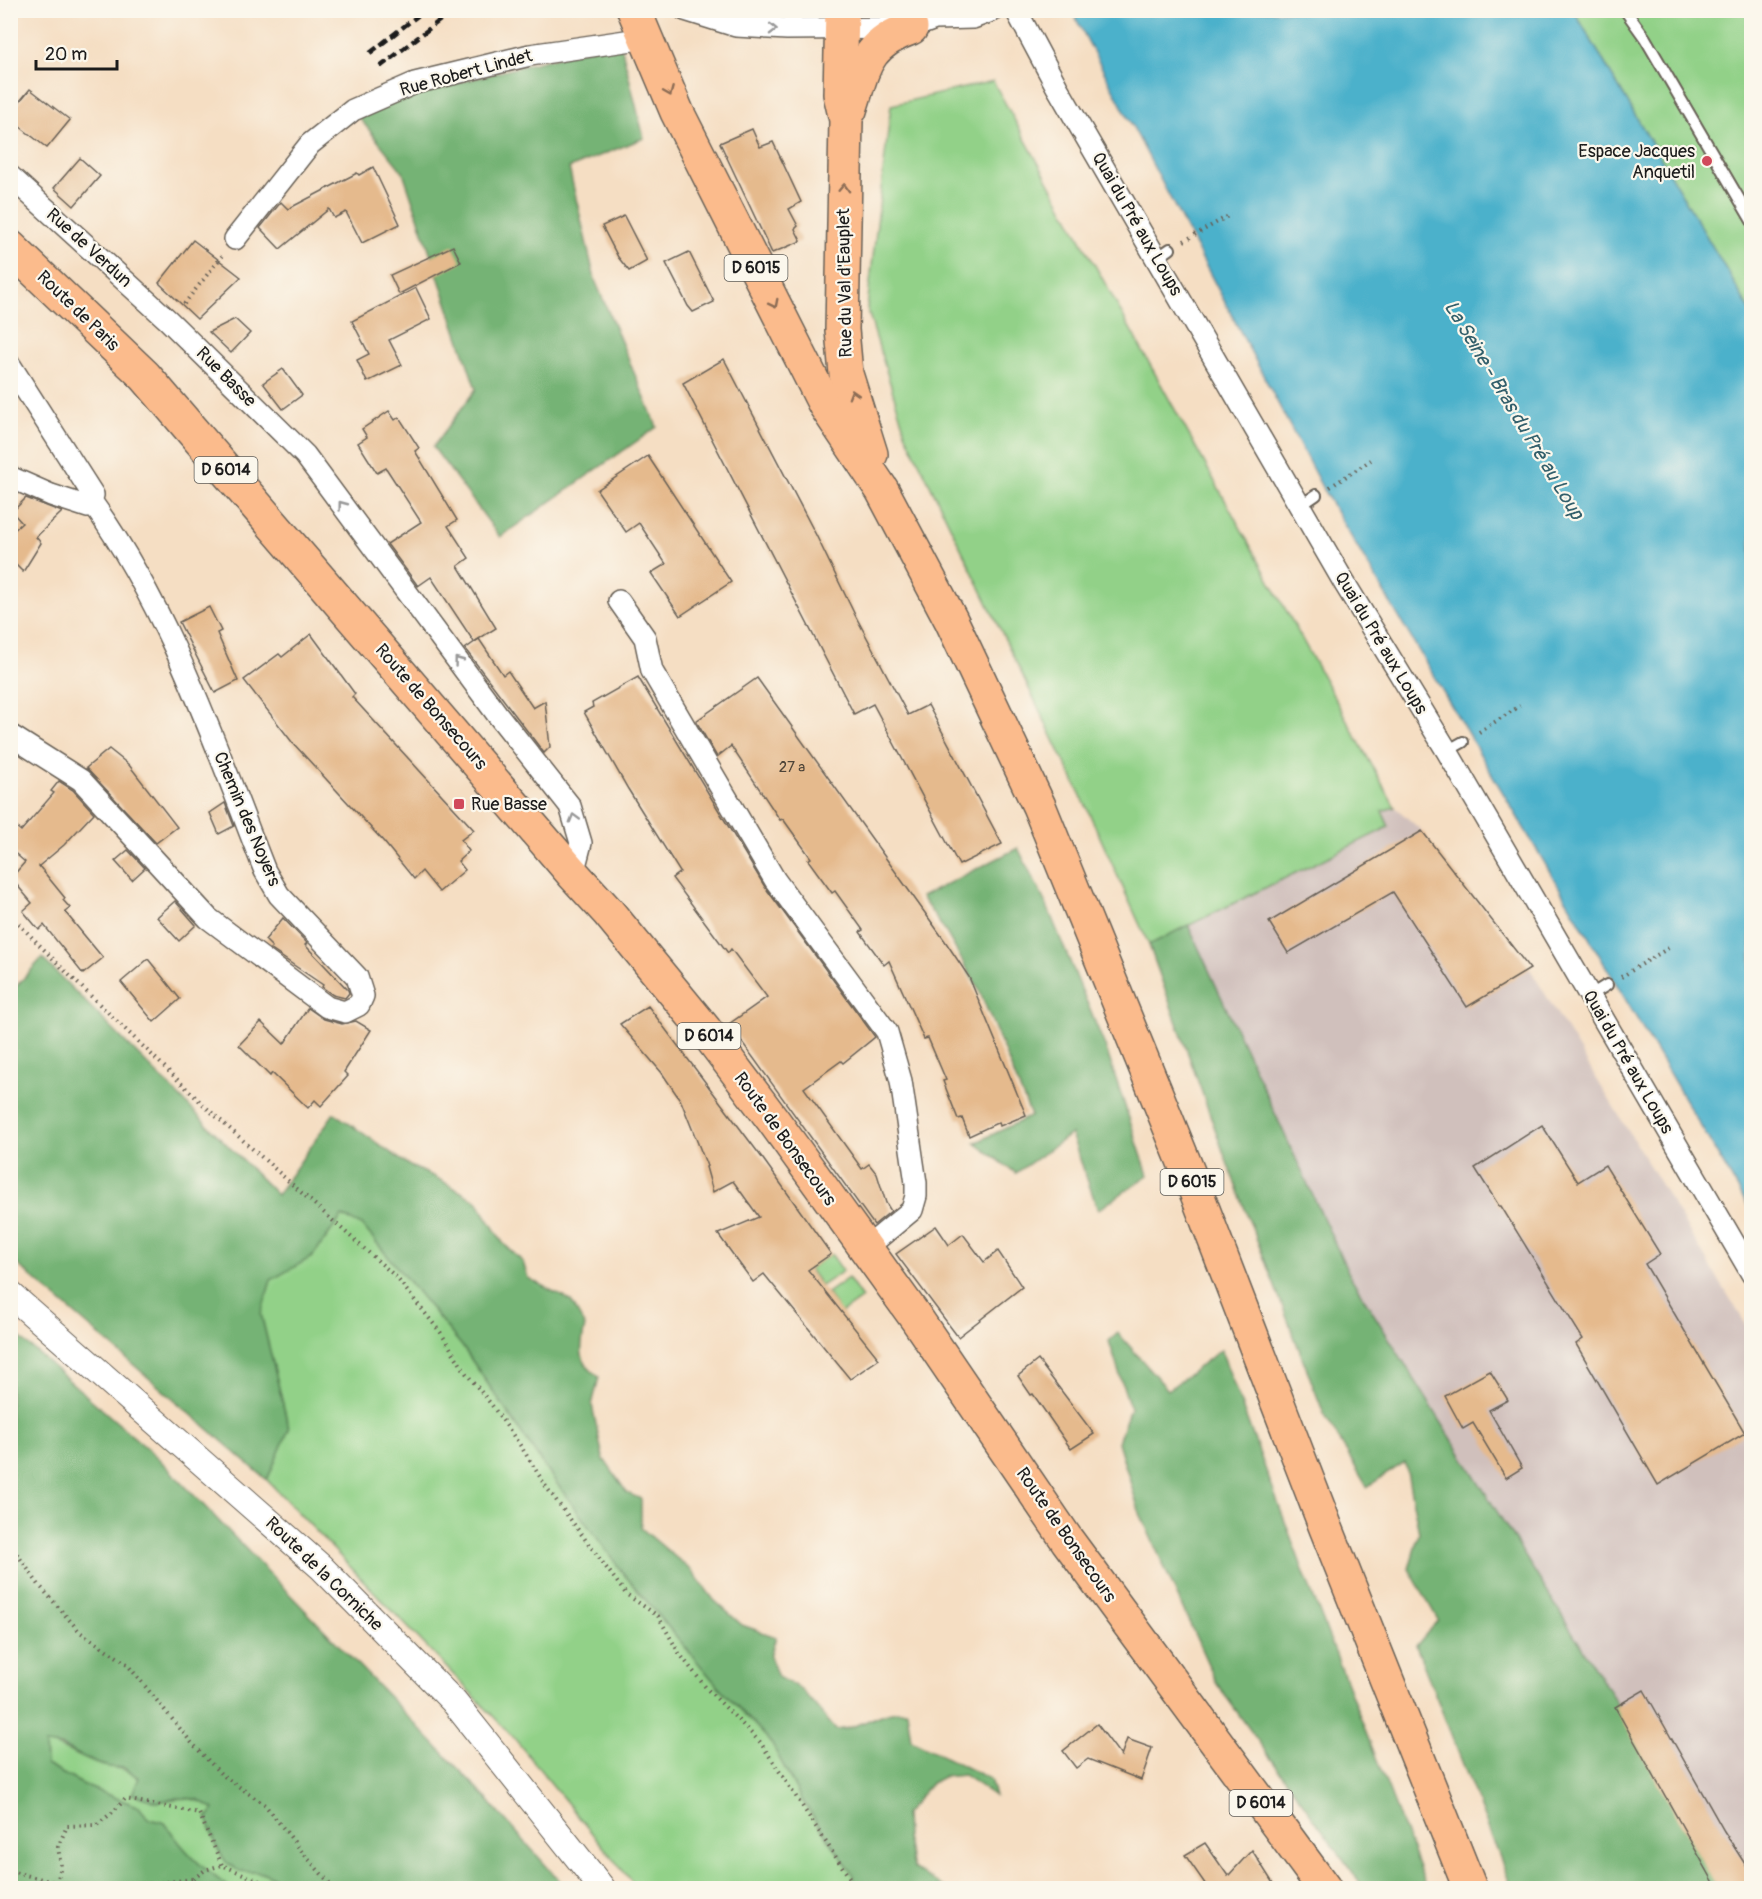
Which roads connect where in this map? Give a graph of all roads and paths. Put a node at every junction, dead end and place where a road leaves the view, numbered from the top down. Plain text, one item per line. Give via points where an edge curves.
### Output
1 (685, 10) edge
2 (994, 10) edge
3 (1016, 10) edge
4 (1625, 10) edge
5 (921, 19) edge
6 (842, 20) edge
7 (640, 24) edge
8 (846, 120) junction
9 (10, 176) edge
10 (1230, 215) dead end
11 (1752, 221) edge
12 (235, 239) joint
13 (10, 247) edge
14 (1163, 254) junction
15 (168, 320) junction
16 (10, 365) edge
17 (145, 376) joint
18 (1371, 460) dead end
19 (10, 477) edge
20 (882, 490) junction
21 (1308, 500) junction
22 (91, 501) junction
23 (620, 601) dead end
24 (1520, 706) dead end
25 (10, 735) edge
26 (1455, 746) junction
27 (573, 874) junction
28 (10, 915) edge
29 (1670, 947) dead end
30 (1598, 990) junction
31 (865, 1249) junction
32 (1752, 1274) edge
33 (10, 1294) edge
34 (10, 1544) edge
35 (222, 1865) junction
36 (10, 1871) edge
37 (193, 1879) junction
38 (57, 1883) junction
39 (102, 1888) edge
40 (113, 1888) edge
41 (194, 1888) edge
42 (276, 1888) edge
43 (334, 1888) edge
44 (602, 1888) edge
45 (849, 1888) edge
46 (1324, 1888) edge
47 (1470, 1888) edge

1 -> 6 street via 736,26 778,29
2 - 5 street via 973,18
3 - 14 street, Quai du Pré aux Loups
4 - 11 lane
5 - 6 street
5 - 8 main road via 881,43 868,59
6 - 8 main road, Rue du Val d'Eauplet / D 6015 via 840,94
7 - 12 street, Rue Robert Lindet via 415,83 353,110 310,144
7 -> 20 main road, D 6015 via 677,112 825,405
20 -> 8 main road, Rue du Val d'Eauplet / D 6015 via 846,374 842,330
9 - 15 street, Rue de Verdun
10 - 14 path
12 - 15 path
13 - 17 main road, Route de Paris / D 6014
14 - 21 street, Quai du Pré aux Loups
27 -> 15 street, Rue Basse via 581,843 570,806 305,455
16 - 22 street, Chemin des Noyers via 93,495
17 - 27 main road, Route de Bonsecours / D 6014
18 - 21 path
19 - 22 street via 88,507
20 - 47 main road, D 6015 via 951,620 1039,806 1197,1194
21 - 26 street, Quai du Pré aux Loups
22 - 25 street, Chemin des Noyers via 150,596 197,699 266,871 279,895 357,977 363,996 359,1005 345,1012 327,1007 208,918 81,780
23 - 31 street via 645,638 652,671 775,880 887,1032 901,1081 916,1196 912,1210
24 - 26 path
26 - 30 street, Quai du Pré aux Loups
27 - 31 main road, Route de Bonsecours / D 6014 via 705,1030
28 - 45 path via 210,1111 396,1277 441,1333 546,1488 626,1594 658,1616 679,1653 707,1689 760,1742 851,1880
29 - 30 path
30 - 32 street, Quai du Pré aux Loups
31 - 46 main road, Route de Bonsecours / D 6014 via 1067,1540
33 - 44 street, Route de la Corniche via 329,1576 454,1702
34 - 43 path via 80,1632 126,1663 191,1742 221,1774 265,1805
35 - 37 path
35 - 38 path via 199,1813 125,1798 97,1825 67,1826 58,1847 61,1866
35 - 42 path
36 - 38 path
37 - 40 path
37 - 41 path
38 - 39 path

